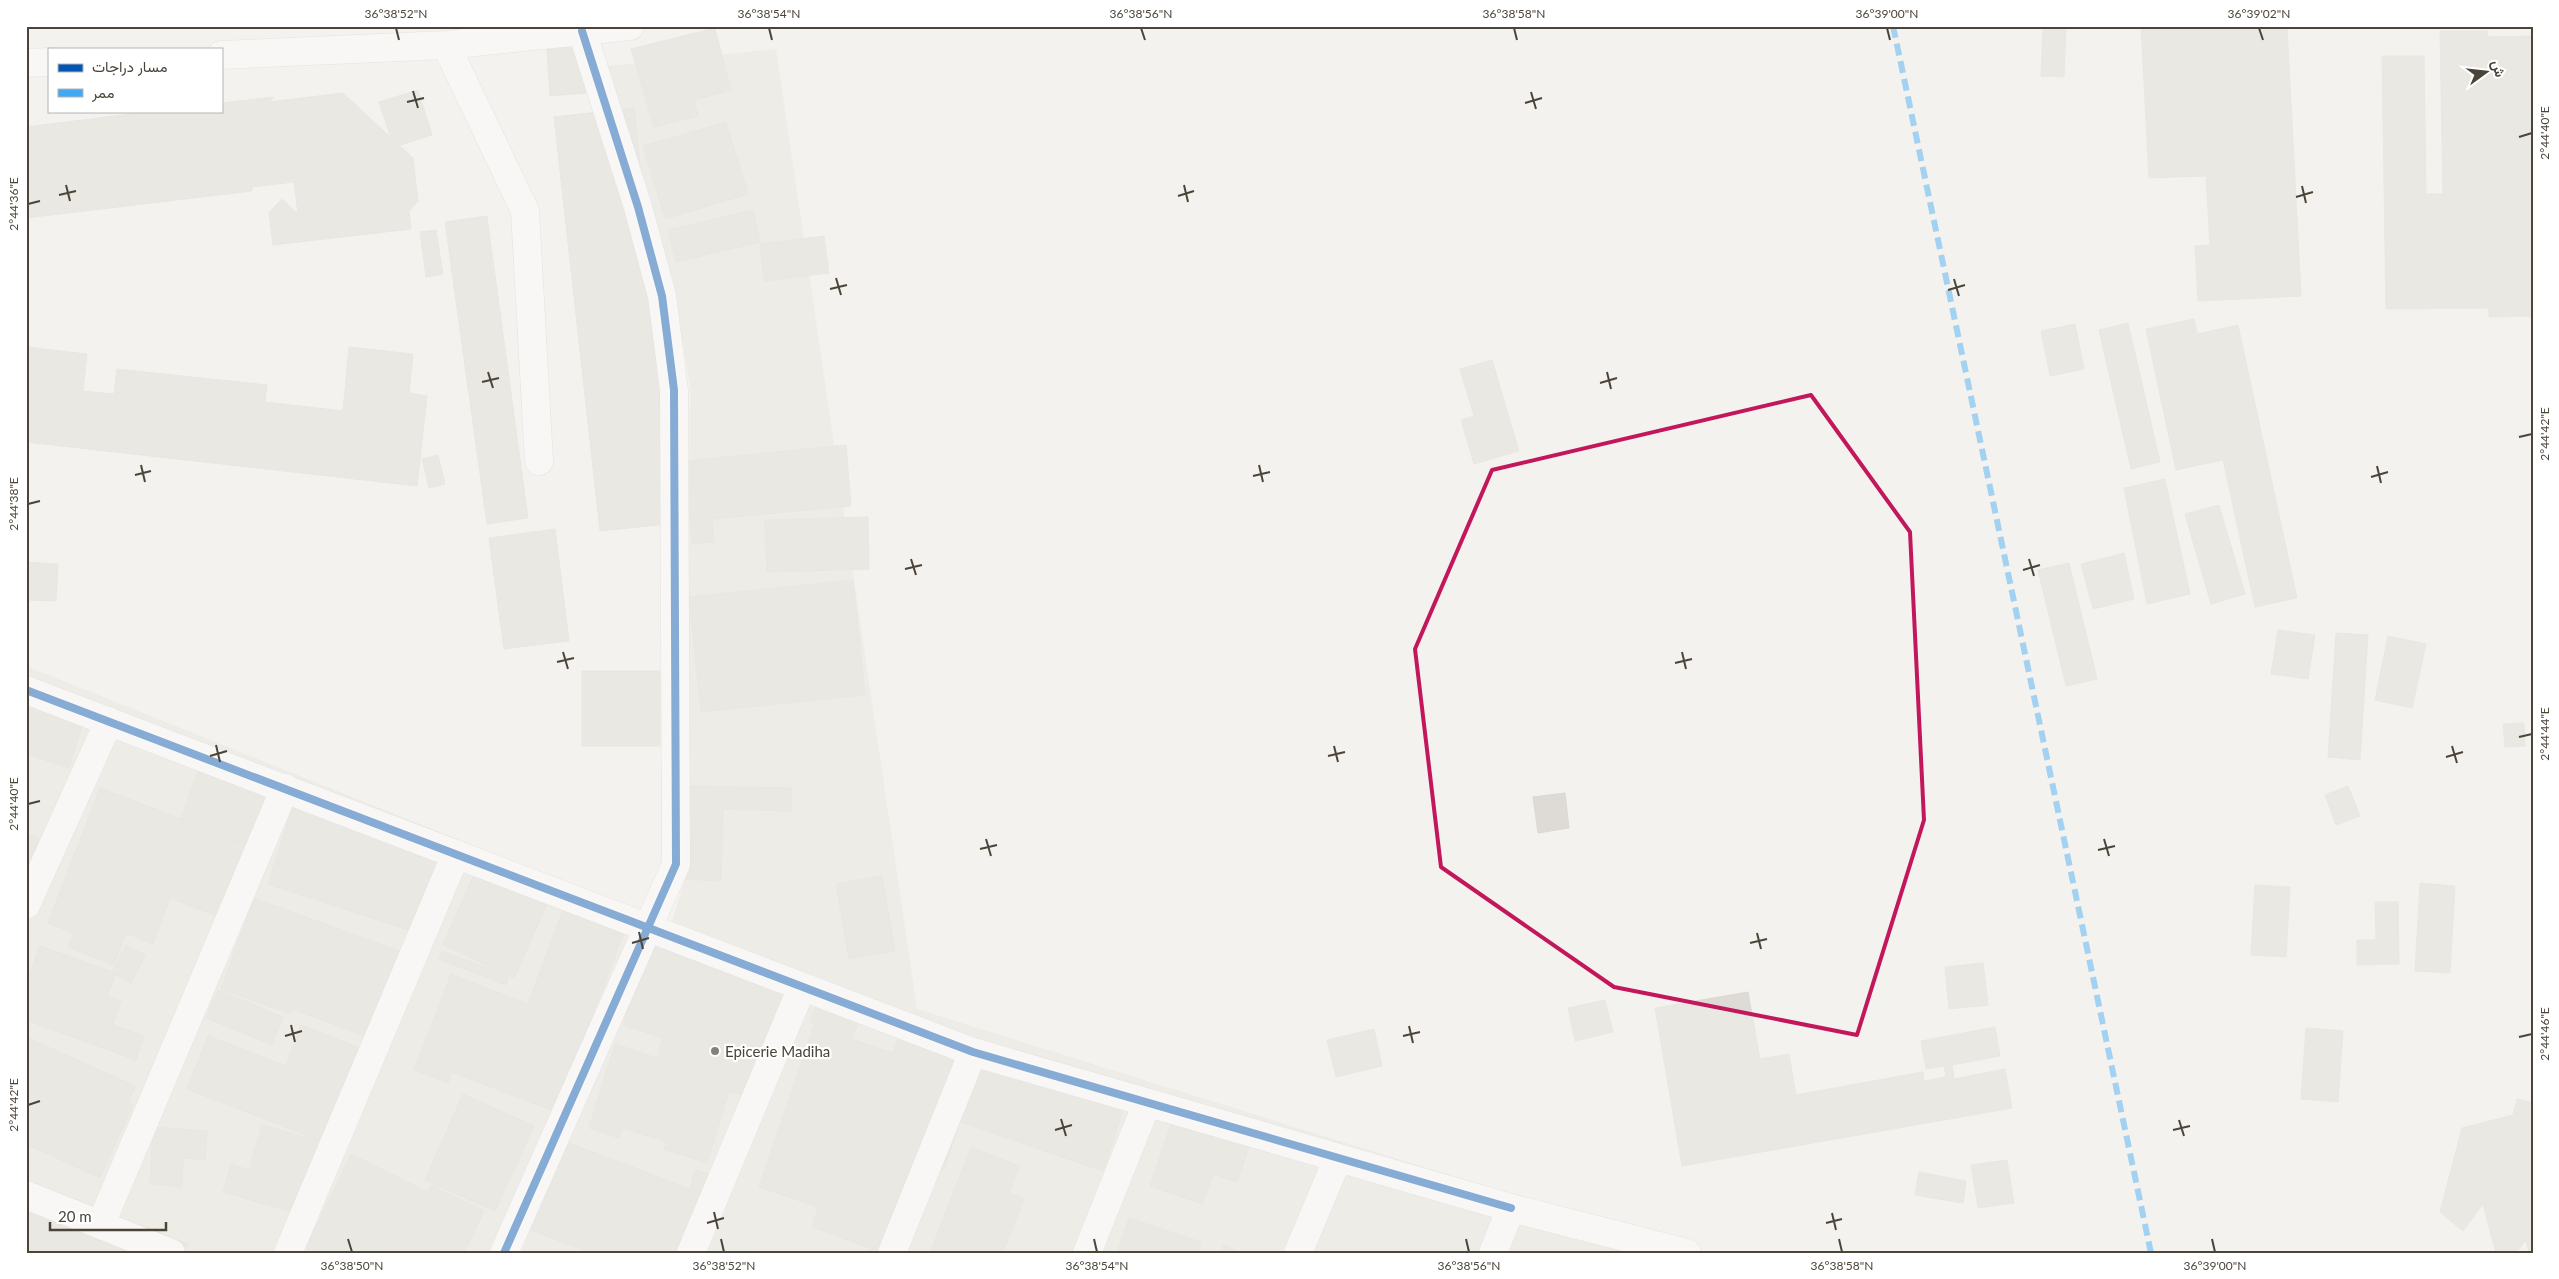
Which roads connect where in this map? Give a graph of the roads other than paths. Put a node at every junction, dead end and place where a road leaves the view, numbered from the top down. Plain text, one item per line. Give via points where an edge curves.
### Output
1 (630, 26) edge
2 (582, 31) junction
3 (446, 45) junction
4 (222, 55) edge
5 (48, 62) edge
6 (26, 63) edge
7 (539, 461) dead end
8 (26, 690) edge
9 (109, 721) junction
10 (285, 788) junction
11 (456, 854) junction
12 (26, 905) edge
13 (649, 927) junction
14 (802, 988) junction
15 (974, 1052) junction
16 (1147, 1103) junction
17 (1338, 1158) junction
18 (26, 1195) edge
19 (1511, 1208) junction
20 (101, 1224) junction
21 (1650, 1248) edge
22 (171, 1253) edge
23 (288, 1253) edge
24 (504, 1253) edge
25 (691, 1253) edge
26 (892, 1253) edge
27 (1087, 1253) edge
28 (1298, 1253) edge
29 (1493, 1253) edge
30 (1687, 1253) edge

1 - 2 street
2 - 3 street
2 - 13 street via 638,207 662,296 674,390 676,864
3 - 4 street
3 - 7 street via 525,212
5 - 6 street
8 - 9 street
9 - 10 street
9 - 12 street
10 - 11 street
10 - 20 street
11 - 13 street
11 - 23 street
13 - 14 street
13 - 24 street
14 - 15 street
14 - 25 street
15 - 16 street
15 - 26 street
16 - 17 street
16 - 27 street
17 - 19 street
17 - 28 street
18 - 20 street
19 - 21 street
19 - 29 street
20 - 22 street
21 - 30 street

